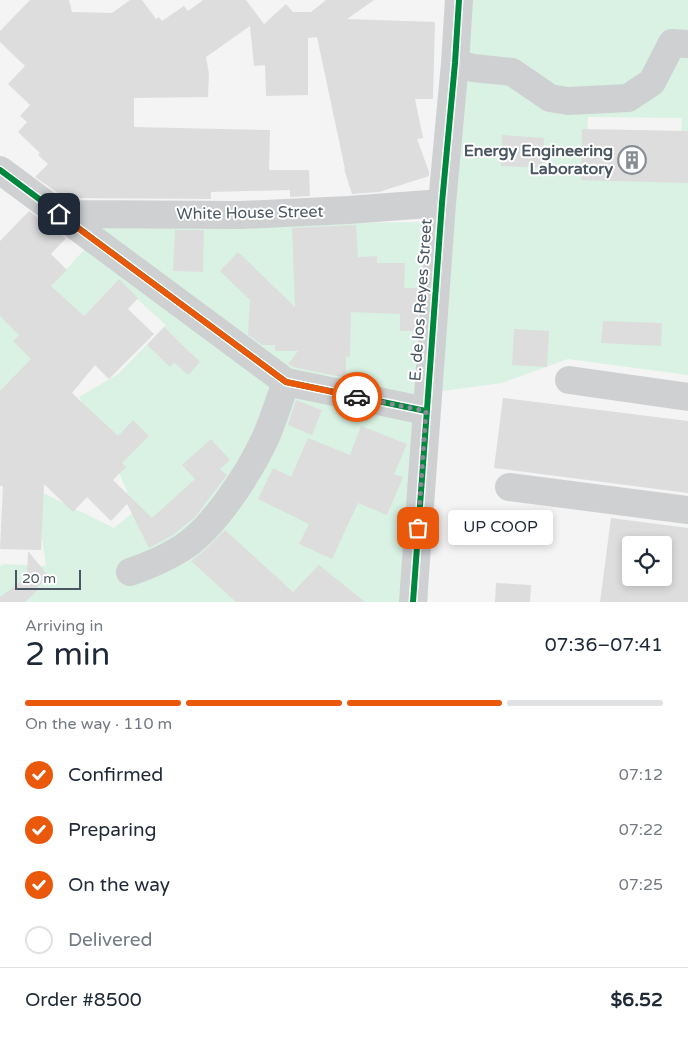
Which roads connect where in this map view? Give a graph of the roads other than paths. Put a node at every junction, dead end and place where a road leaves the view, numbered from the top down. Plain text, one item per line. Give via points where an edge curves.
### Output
1 (458, 0) edge
2 (688, 44) edge
3 (455, 63) junction
4 (0, 170) edge
5 (442, 203) junction
6 (59, 214) junction
7 (569, 380) dead end
8 (286, 382) junction
9 (688, 397) edge
10 (426, 411) junction
11 (508, 487) dead end
12 (688, 510) edge
13 (130, 572) dead end
14 (413, 602) edge

1 - 3 street, E. de los Reyes Street
2 - 3 street via 672,43 652,82 628,98 568,101 550,98 512,72
3 - 5 street, E. de los Reyes Street
4 - 6 street
5 - 6 street, White House Street via 241,215
5 - 10 street, E. de los Reyes Street
6 - 8 street
7 - 9 street
8 - 10 street
8 - 13 street via 265,439 216,518 184,547
10 - 14 street, E. de los Reyes Street
11 - 12 street

